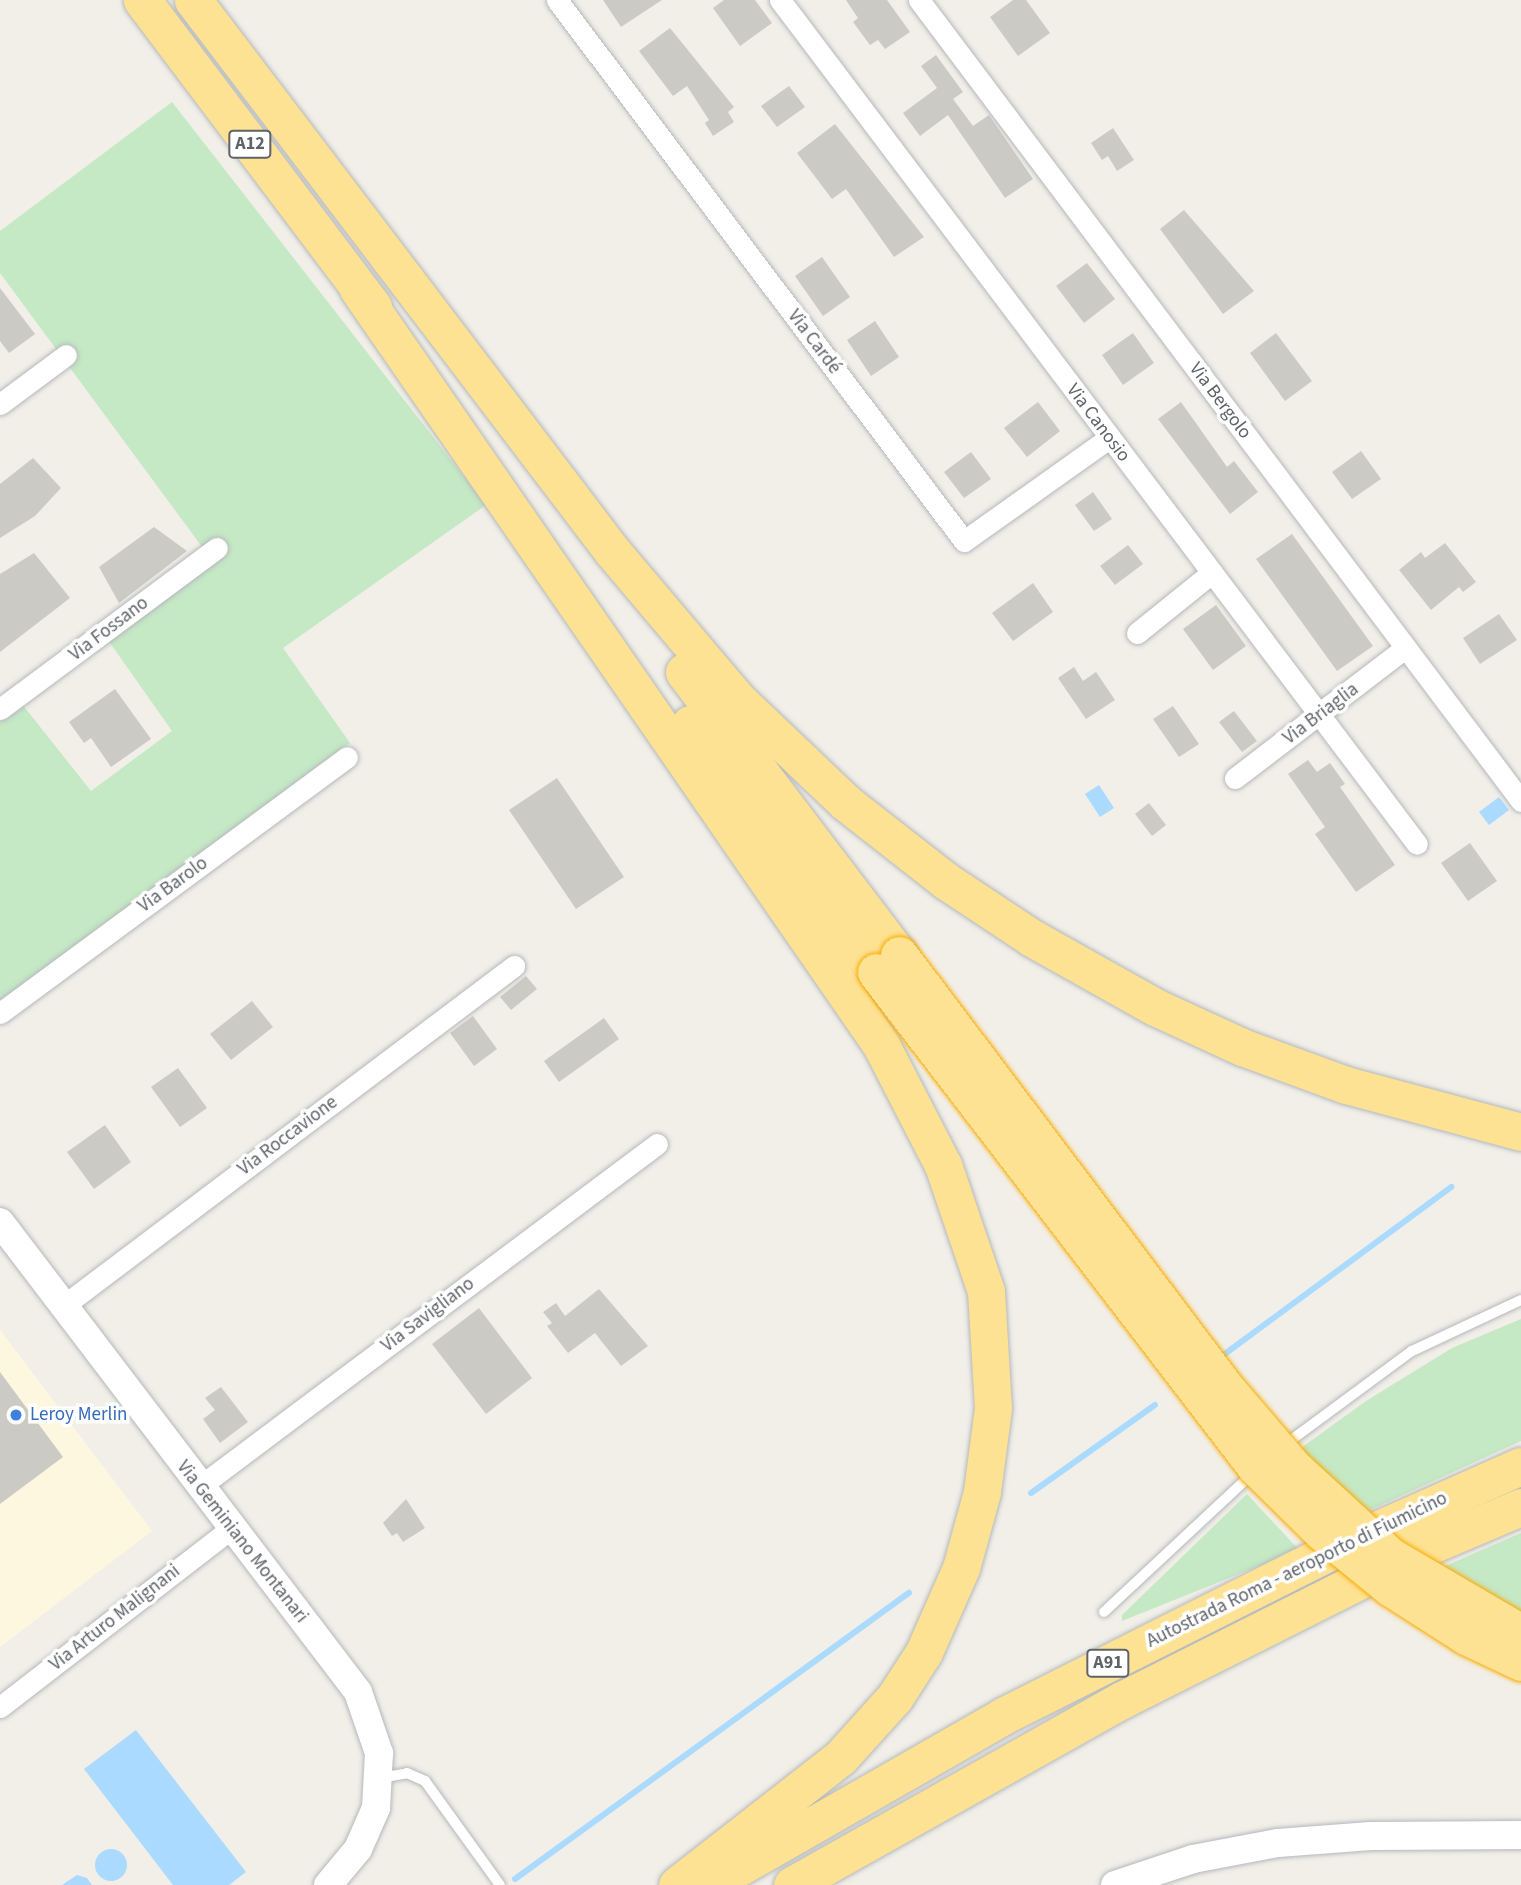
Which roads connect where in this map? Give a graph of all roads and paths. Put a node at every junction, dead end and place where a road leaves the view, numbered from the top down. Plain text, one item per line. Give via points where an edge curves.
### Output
1 (142, 0) edge
2 (192, 0) edge
3 (557, 0) edge
4 (780, 0) edge
5 (919, 0) edge
6 (388, 261) junction
7 (358, 289) junction
8 (66, 355) dead end
9 (0, 404) edge
10 (1109, 438) junction
11 (217, 548) dead end
12 (1210, 574) junction
13 (1137, 633) dead end
14 (1405, 649) junction
15 (0, 709) edge
16 (1319, 716) junction
17 (347, 757) dead end
18 (1235, 778) dead end
19 (1521, 801) edge
20 (1417, 844) dead end
21 (888, 964) junction
22 (514, 967) dead end
23 (0, 1013) edge
24 (1521, 1132) edge
25 (656, 1144) dead end
26 (0, 1222) edge
27 (1521, 1300) edge
28 (63, 1306) junction
29 (1521, 1466) edge
30 (199, 1487) junction
31 (1521, 1507) edge
32 (230, 1529) junction
33 (1104, 1612) dead end
34 (1521, 1633) edge
35 (1521, 1662) edge
36 (0, 1707) edge
37 (380, 1778) junction
38 (1521, 1835) edge
39 (328, 1885) edge
40 (500, 1885) edge
41 (677, 1885) edge
42 (709, 1885) edge
43 (792, 1885) edge
44 (1115, 1885) edge

1 - 7 highway, A12
2 - 6 highway, A12
3 - 10 street, Via Cardé via 964,541
4 - 10 street, Via Canosio
5 - 14 street, Via Bergolo
6 - 21 highway via 570,523
6 - 24 highway via 612,551 737,699 845,802 946,881 1112,984 1231,1042 1399,1102
7 - 21 highway
7 - 41 highway via 881,1045 943,1165 986,1291 993,1408 982,1492 961,1568 924,1652 895,1697 841,1757
8 - 9 street
10 - 12 street, Via Canosio
11 - 15 street, Via Fossano
12 - 13 street
12 - 16 street, Via Canosio
14 - 16 street, Via Briaglia
14 - 19 street, Via Bergolo
16 - 18 street, Via Briaglia
16 - 20 street, Via Canosio
17 - 23 street, Via Barolo
21 - 34 highway, bridge via 1294,1468 1390,1556
21 - 35 highway, bridge via 1255,1466 1322,1532 1391,1588 1466,1636
22 - 28 street, Via Roccavione
25 - 30 street, Via Savigliano
26 - 28 street, Via Geminiano Montanari
27 - 33 lane via 1450,1331 1376,1374 1226,1495
28 - 30 street, Via Geminiano Montanari
29 - 42 highway, Autostrada Roma - aeroporto di Fiumicino / A91 via 1347,1543 1005,1715
30 - 32 street, Via Geminiano Montanari
31 - 43 highway, Autostrada Roma - aeroporto di Fiumicino / A91 via 1398,1561 1122,1700
32 - 36 street, Via Arturo Malignani
32 - 37 street, Via Geminiano Montanari via 358,1692 371,1722
37 - 39 street, Via Geminiano Montanari via 376,1808 358,1849
37 - 40 lane via 407,1773 425,1781
38 - 44 street via 1371,1836 1289,1842 1194,1859

